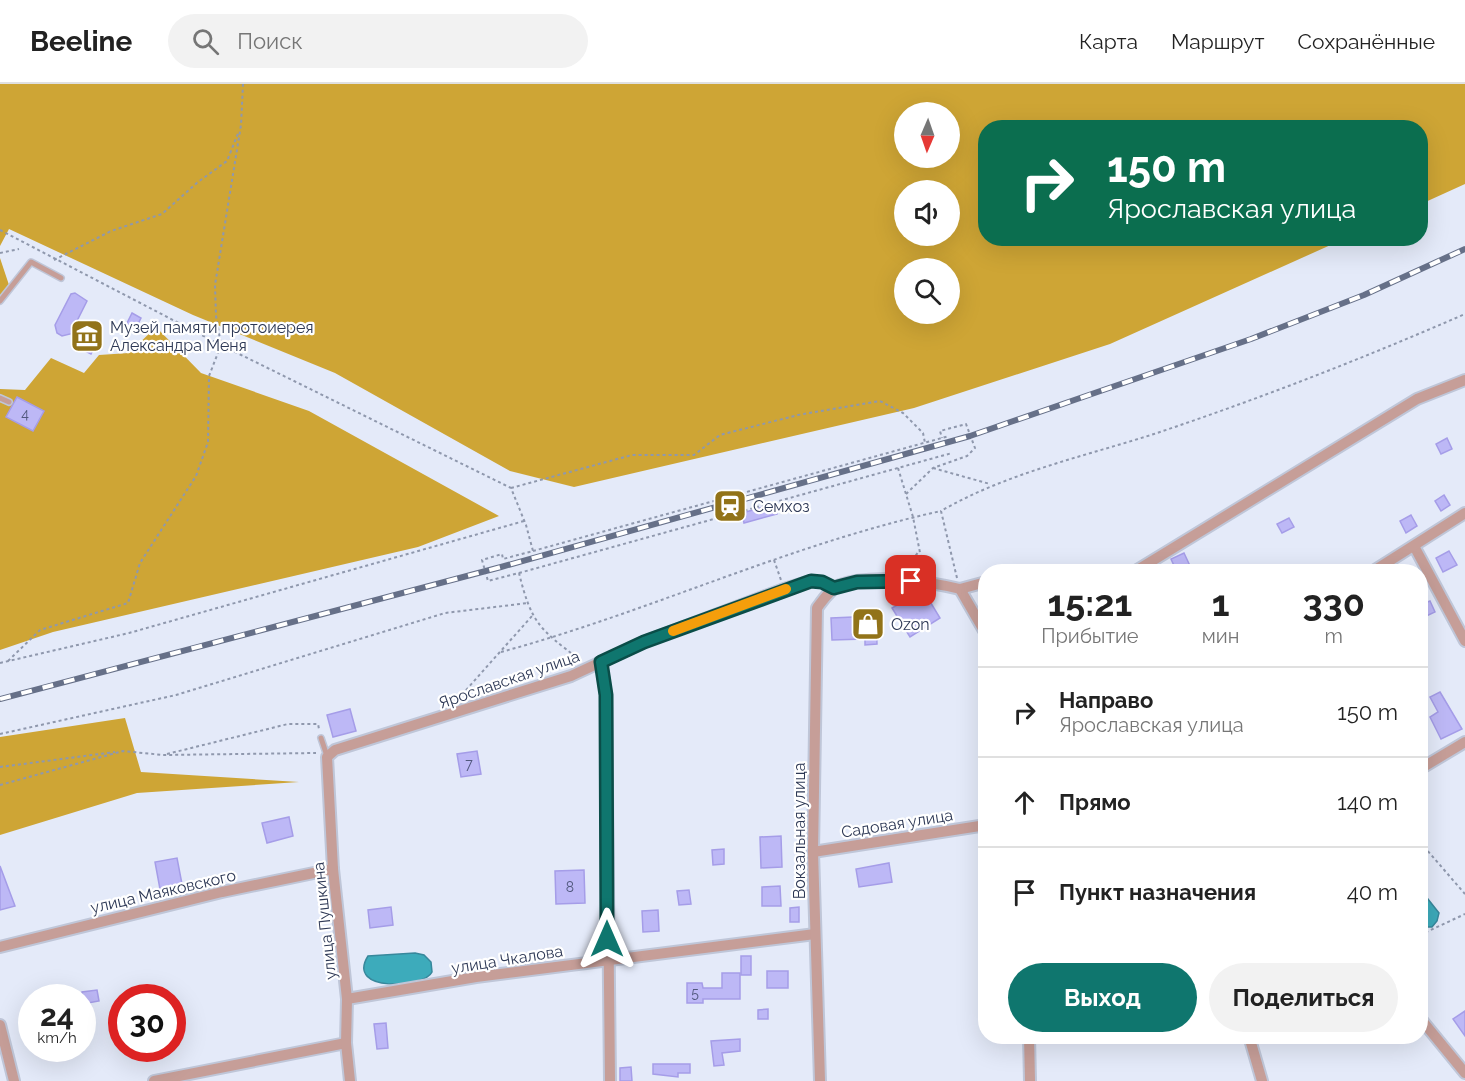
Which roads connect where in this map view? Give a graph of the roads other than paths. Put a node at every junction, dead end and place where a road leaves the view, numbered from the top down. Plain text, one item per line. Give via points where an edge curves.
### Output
1 (62, 279) dead end
2 (0, 301) edge
3 (1465, 380) edge
4 (0, 398) edge
5 (9, 402) dead end
6 (1465, 513) edge
7 (1414, 546) junction
8 (1147, 564) edge
9 (1385, 564) edge
10 (1424, 564) edge
11 (1428, 572) edge
12 (978, 584) edge
13 (834, 588) junction
14 (960, 589) junction
15 (978, 620) edge
16 (1465, 642) edge
17 (599, 664) junction
18 (321, 738) road end
19 (1465, 742) edge
20 (327, 757) junction
21 (1428, 764) edge
22 (978, 826) edge
23 (813, 852) junction
24 (333, 869) junction
25 (815, 934) junction
26 (0, 947) edge
27 (607, 960) junction
28 (347, 999) junction
29 (0, 1025) edge
30 (1428, 1028) edge
31 (346, 1043) junction
32 (1029, 1044) edge
33 (1251, 1044) edge
34 (1465, 1074) edge
35 (14, 1081) edge
36 (154, 1081) edge
37 (350, 1081) edge
38 (610, 1081) edge
39 (820, 1081) edge
40 (1030, 1081) edge
41 (1262, 1081) edge

1 - 2 lane via 31,262
3 - 8 street via 1417,399
4 - 5 lane
6 - 7 street
7 - 9 street
7 - 10 street
11 - 16 street
12 - 14 street
13 - 14 street via 857,582 925,580
13 - 17 street, Ярославская улица via 811,581 784,589 644,642
13 - 23 street, Вокзальная улица via 817,608
14 - 15 street
17 - 20 street, Ярославская улица via 335,750
17 - 27 street via 606,695
18 - 20 lane
19 - 21 street
20 - 24 street, улица Пушкина
22 - 23 street, Садовая улица
23 - 25 street, Вокзальная улица
24 - 26 street, улица Маяковского
24 - 28 street, улица Пушкина
25 - 27 street, улица Чкалова
25 - 39 street, Вокзальная улица
27 - 28 street, улица Чкалова
27 - 38 street
28 - 31 street, улица Пушкина
29 - 35 street
30 - 34 street
31 - 36 street
31 - 37 street, улица Пушкина
32 - 40 street
33 - 41 street

